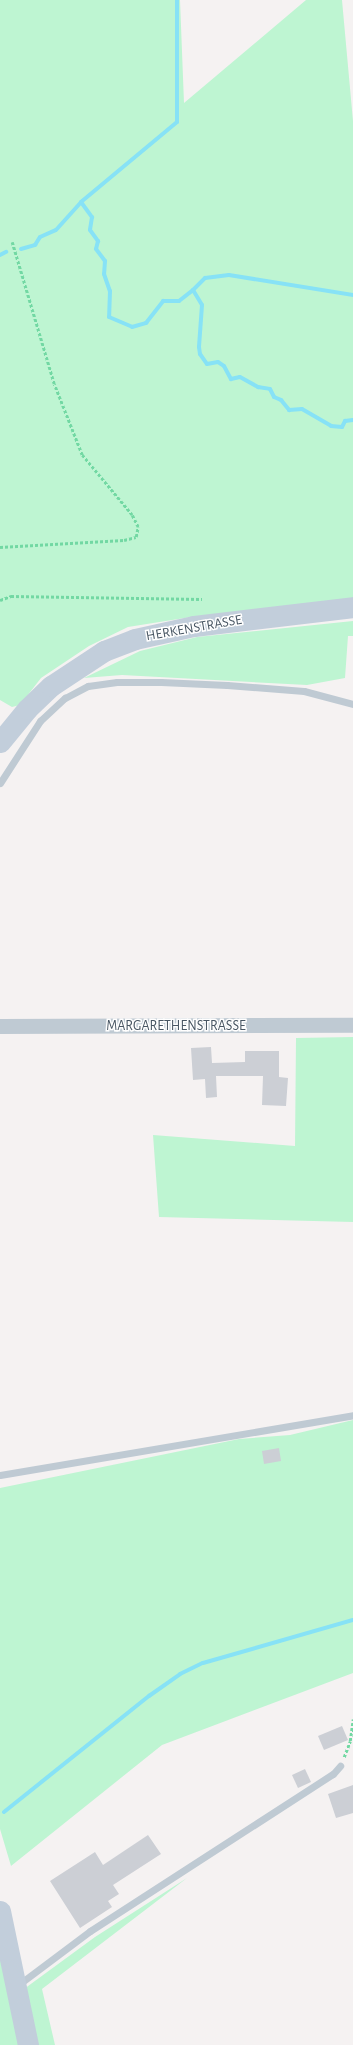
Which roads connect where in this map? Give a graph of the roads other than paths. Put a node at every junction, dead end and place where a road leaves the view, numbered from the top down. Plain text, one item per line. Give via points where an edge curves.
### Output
1 (353, 607) edge
2 (353, 704) edge
3 (0, 742) edge
4 (0, 783) edge
5 (353, 1025) edge
6 (0, 1026) edge
7 (353, 1415) edge
8 (0, 1475) edge
9 (340, 1766) road end
10 (0, 1911) edge
11 (16, 1987) junction
12 (28, 2045) edge

1 - 3 main road, HERKENSTRASSE via 194,626 135,639 78,666 51,686 27,709
2 - 4 lane via 304,691 227,685 117,682 88,686 64,698 40,721
5 - 6 street, MARGARETHENSTRASSE
7 - 8 lane
9 - 11 lane via 333,1774 90,1931
10 - 11 main road
11 - 12 main road

